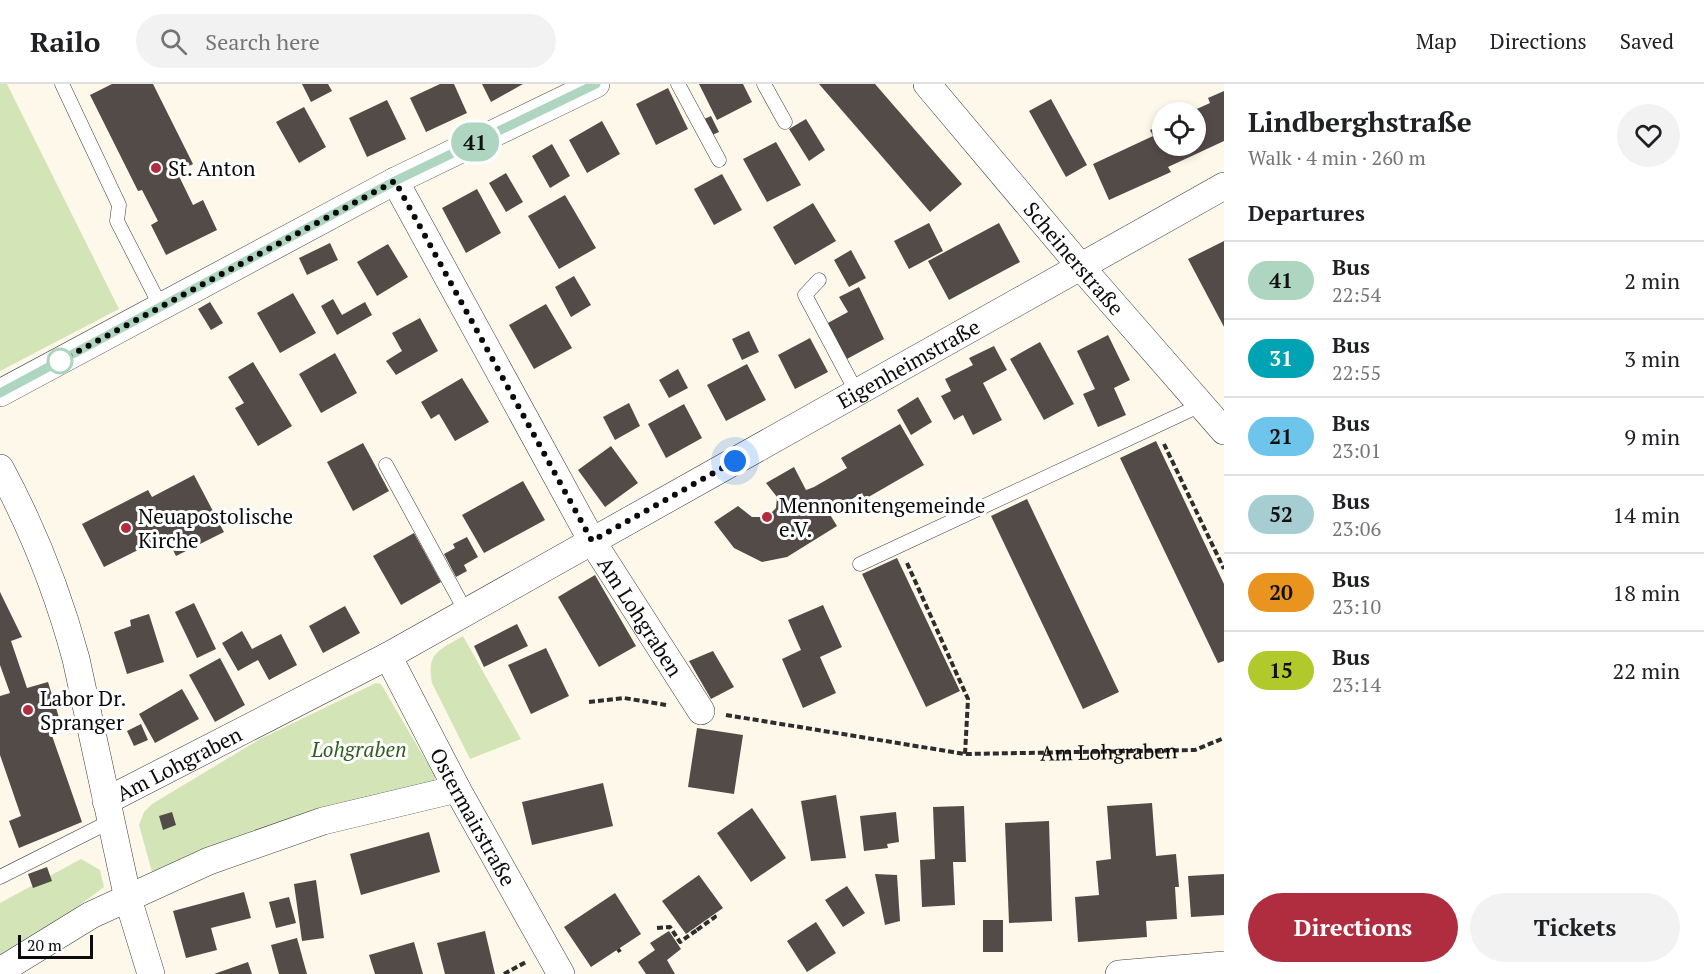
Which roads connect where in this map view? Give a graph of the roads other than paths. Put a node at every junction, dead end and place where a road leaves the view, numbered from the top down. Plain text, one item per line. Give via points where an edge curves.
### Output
1 (62, 84) edge
2 (596, 84) edge
3 (678, 84) edge
4 (764, 84) edge
5 (927, 84) edge
6 (785, 122) dead end
7 (719, 160) dead end
8 (395, 181) junction
9 (1224, 186) edge
10 (1082, 267) junction
11 (819, 280) dead end
12 (161, 307) junction
13 (0, 393) edge
14 (857, 393) junction
15 (1201, 405) junction
16 (1224, 431) edge
17 (387, 465) dead end
18 (0, 468) edge
19 (592, 541) junction
20 (860, 564) dead end
21 (466, 612) junction
22 (388, 656) junction
23 (701, 711) road end
24 (457, 789) junction
25 (108, 811) junction
26 (0, 877) edge
27 (128, 899) junction
28 (1224, 965) edge
29 (0, 971) edge
30 (151, 974) edge
31 (561, 974) edge
32 (1119, 974) edge

1 - 12 lane via 119,205 117,221
2 - 8 street
3 - 7 lane
4 - 6 lane
5 - 10 street, Scheinerstraße
8 - 12 street
8 - 19 street
9 - 10 street, Eigenheimstraße
10 - 14 street, Eigenheimstraße
10 - 15 street, Scheinerstraße
11 - 14 lane via 805,295
12 - 13 street
14 - 19 street, Eigenheimstraße
15 - 16 street, Scheinerstraße
15 - 20 lane
17 - 21 lane
18 - 25 street via 23,511 59,597
19 - 21 street, Am Lohgraben
19 - 23 street, Am Lohgraben
21 - 22 street, Am Lohgraben
22 - 24 street, Ostermairstraße
22 - 25 street, Am Lohgraben
24 - 27 street via 323,821 209,861
24 - 31 street, Ostermairstraße
25 - 26 lane
25 - 27 street
27 - 29 street via 91,915
27 - 30 street
28 - 32 street

